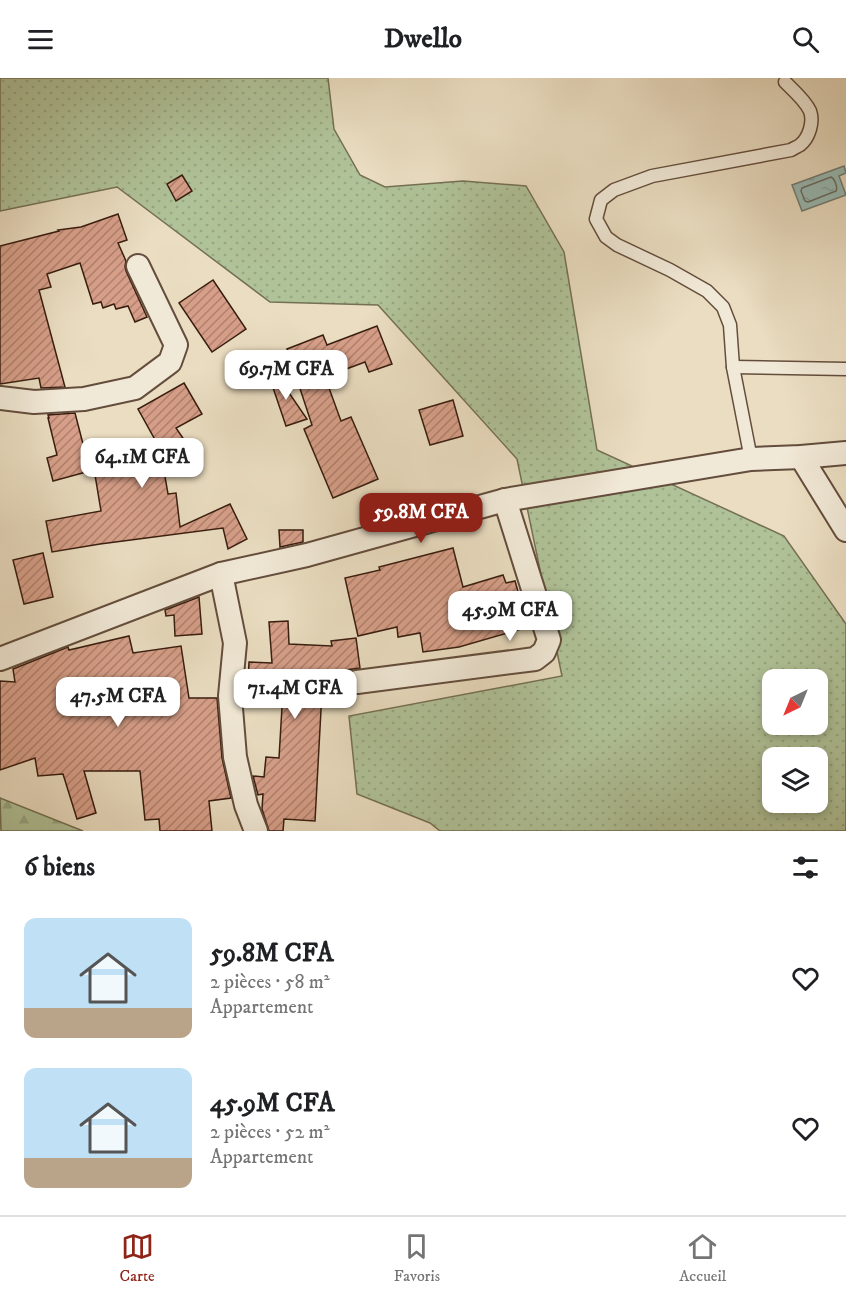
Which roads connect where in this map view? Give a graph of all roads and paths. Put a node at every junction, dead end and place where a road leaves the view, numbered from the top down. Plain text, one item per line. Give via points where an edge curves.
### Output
1 (785, 82) dead end
2 (138, 266) dead end
3 (732, 368) junction
4 (846, 369) edge
5 (0, 398) edge
6 (846, 453) edge
7 (801, 457) junction
8 (751, 459) junction
9 (505, 500) junction
10 (846, 530) edge
11 (221, 574) junction
12 (0, 659) edge
13 (357, 682) dead end
14 (256, 831) edge

1 - 3 lane via 811,112 811,127 801,145 652,176 614,190 602,200 596,219 606,237 617,245 707,291 723,306 730,325
2 - 5 street via 176,345 170,362 135,388 84,399 34,402
3 - 4 lane
3 - 8 lane
6 - 7 street
7 - 8 street
7 - 10 street
8 - 9 street
9 - 11 street via 307,555
9 - 13 street via 549,640 544,652 535,659
11 - 12 street
11 - 14 street via 235,643 230,696 235,758

